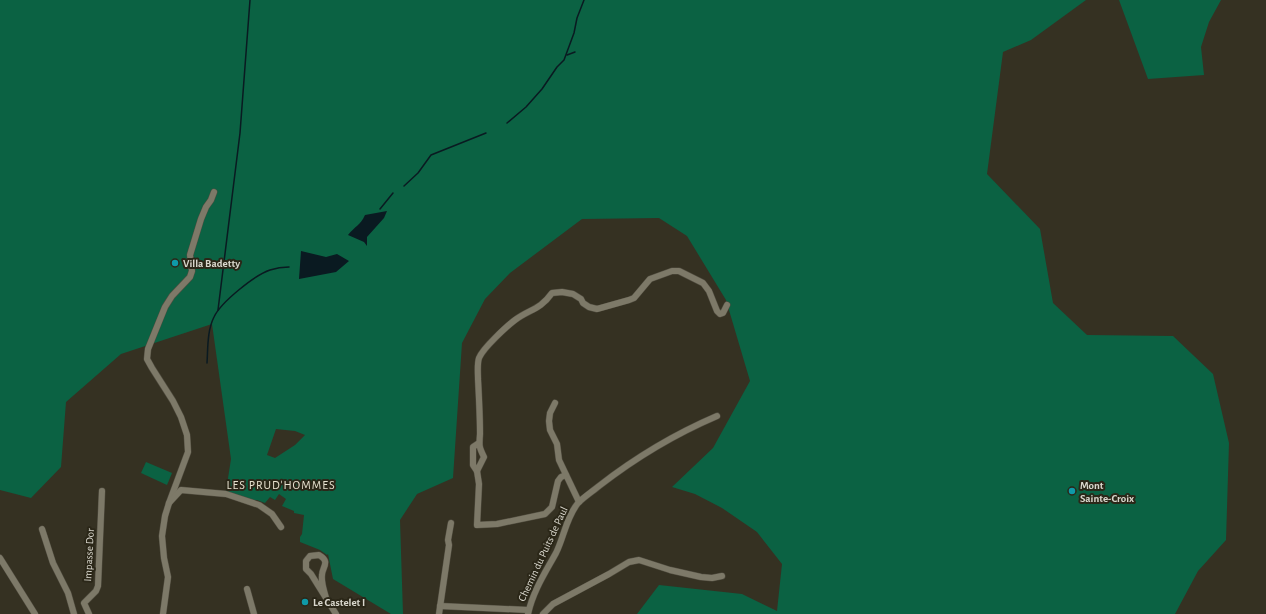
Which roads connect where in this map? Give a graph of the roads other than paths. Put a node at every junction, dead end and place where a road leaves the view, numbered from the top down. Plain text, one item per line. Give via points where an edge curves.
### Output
1 (214, 192) dead end
2 (727, 305) dead end
3 (555, 402) dead end
4 (717, 416) dead end
5 (479, 443) junction
6 (477, 471) junction
7 (566, 475) junction
8 (102, 491) dead end
9 (579, 502) junction
10 (169, 503) junction
11 (451, 523) dead end
12 (281, 526) dead end
13 (42, 529) dead end
14 (0, 558) edge
15 (321, 573) junction
16 (311, 574) junction
17 (722, 576) dead end
18 (17, 580) dead end
19 (247, 589) dead end
20 (326, 598) junction
21 (440, 606) junction
22 (499, 612) edge
23 (528, 612) edge
24 (36, 614) edge
25 (74, 614) edge
26 (89, 614) edge
27 (163, 614) edge
28 (254, 614) edge
29 (336, 614) edge
30 (439, 614) edge
31 (543, 614) edge

1 - 10 street via 200,219 190,255 190,277 164,307 148,349 147,359 181,416 187,435 188,452
2 - 5 street via 723,314 720,314 703,283 679,271 650,279 634,298 597,309 589,308 573,294 552,293 545,302 507,326 479,357
3 - 7 street via 550,413 550,430
4 - 9 street, Chemin du Puits de Paul via 697,424 639,457
5 - 6 street via 484,458
5 - 6 street via 473,447 473,465
6 - 7 street via 477,525 484,526 545,514 552,507 558,481
7 - 9 street
8 - 26 street, Impasse Dor via 98,586 84,603
9 - 23 street, Chemin du Puits de Paul via 536,588
10 - 12 street via 181,490 226,494 266,509
10 - 27 street via 162,536 168,576
11 - 21 street
13 - 25 street
14 - 24 street
15 - 16 street
15 - 16 street via 325,562 322,557 315,555 306,561 306,569
15 - 20 street
16 - 20 street
17 - 31 street via 701,577 639,560 629,562 553,604
18 - 24 street
19 - 28 street
20 - 29 street
21 - 22 street
21 - 30 street
22 - 23 street

